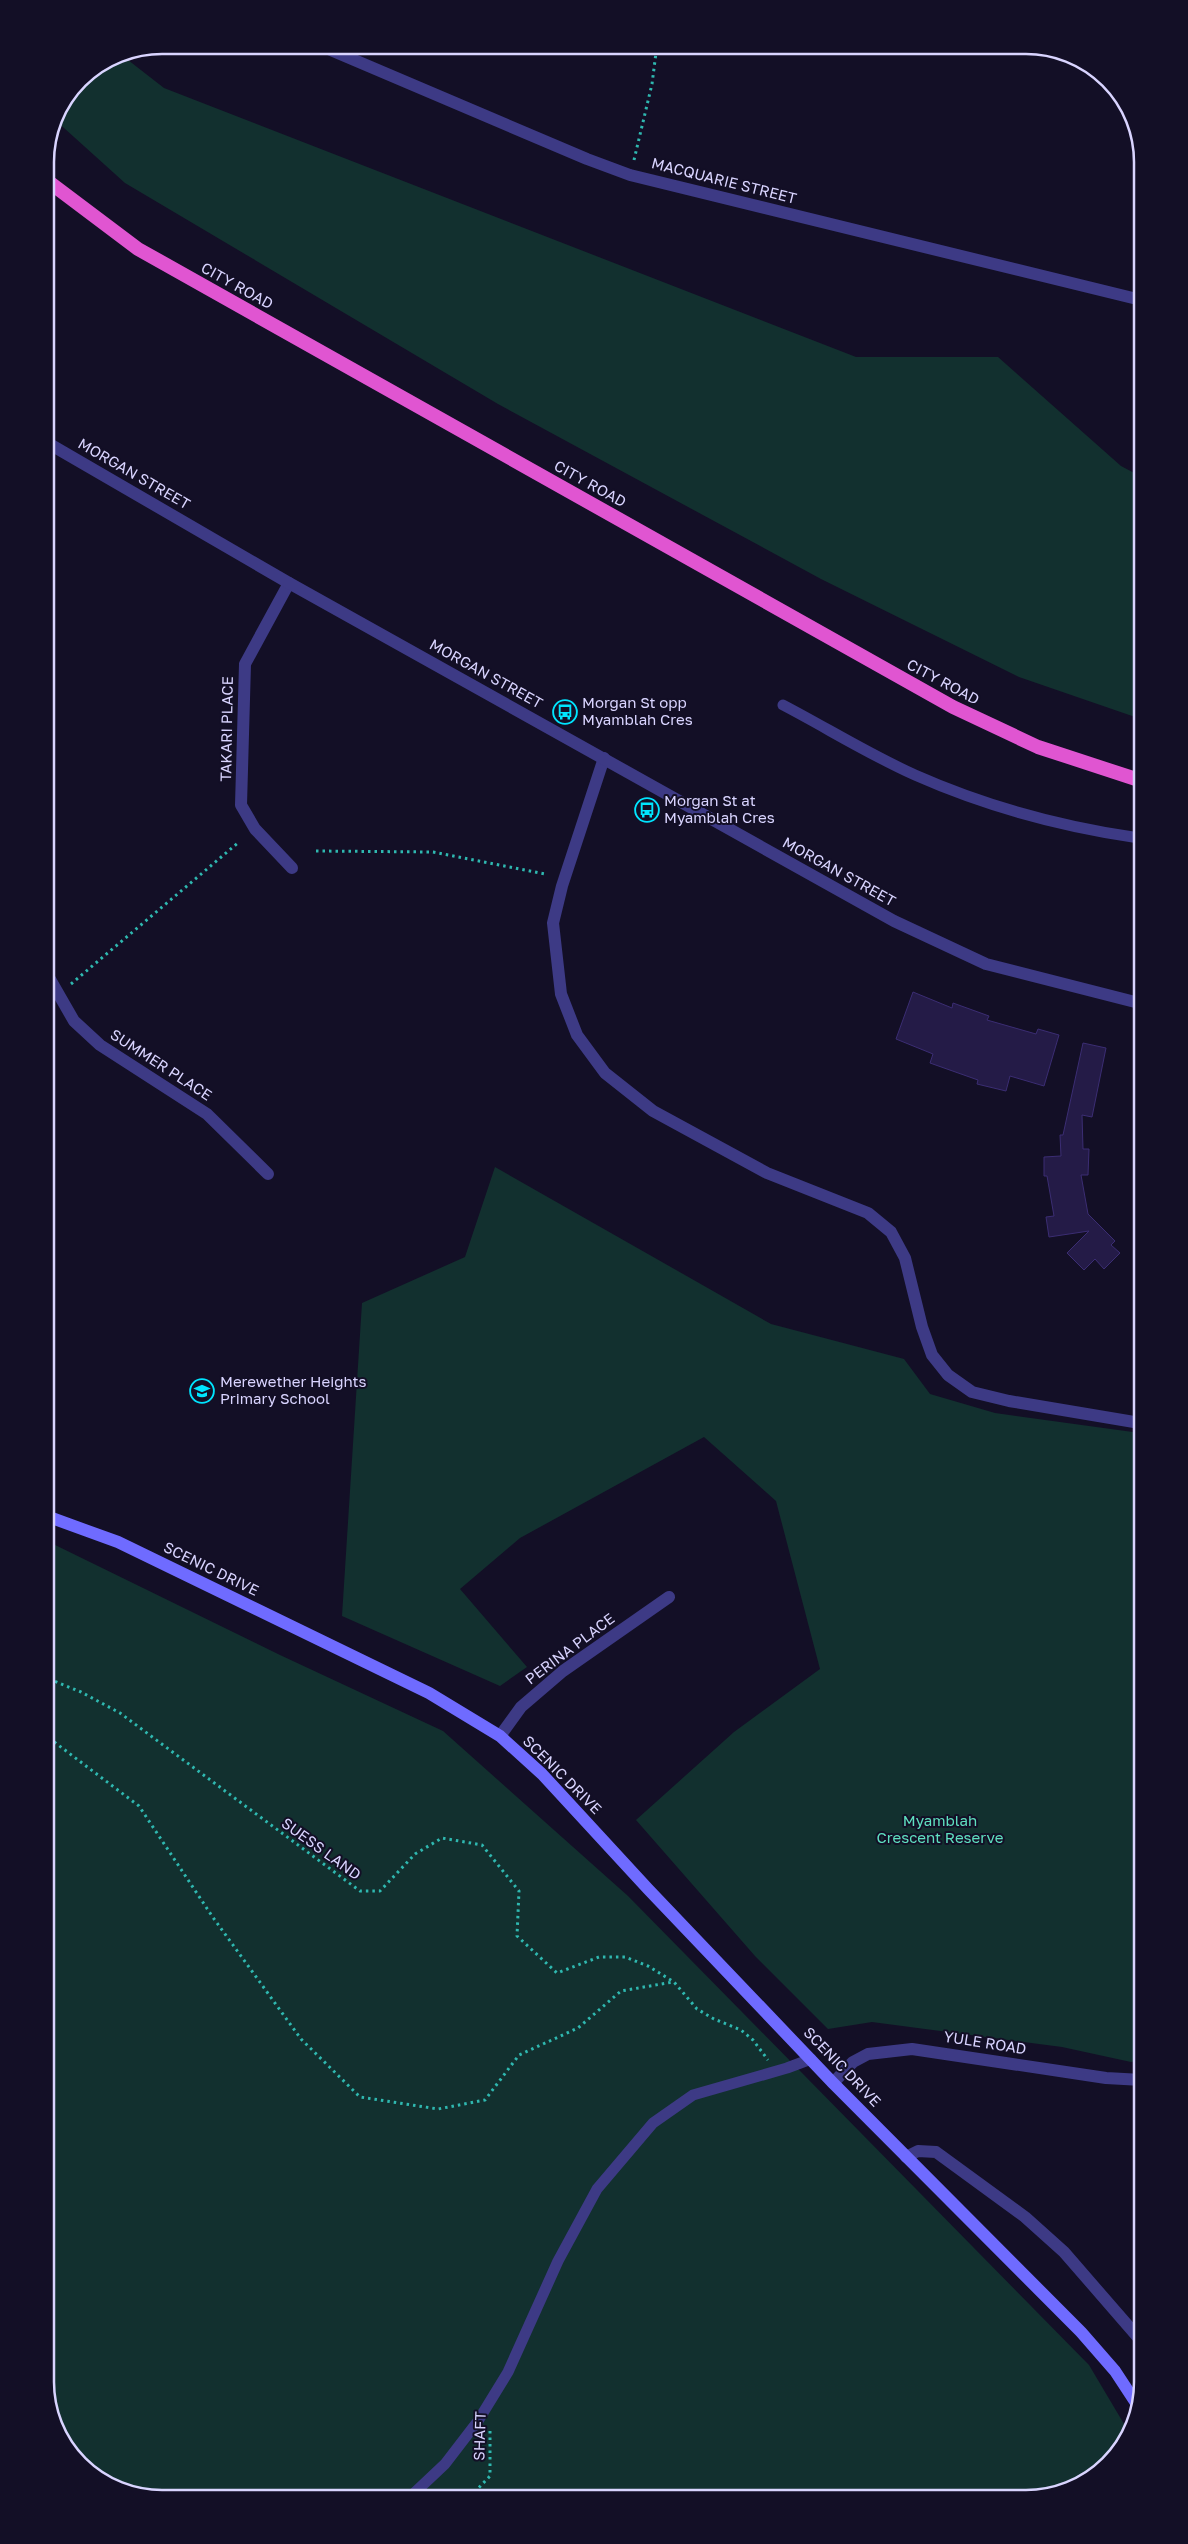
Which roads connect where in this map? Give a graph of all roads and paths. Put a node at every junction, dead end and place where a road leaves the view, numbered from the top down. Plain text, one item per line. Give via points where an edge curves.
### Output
1 (341, 54) edge
2 (656, 54) edge
3 (630, 175) junction
4 (54, 187) edge
5 (1134, 298) edge
6 (54, 447) edge
7 (289, 583) junction
8 (783, 705) dead end
9 (604, 758) junction
10 (1134, 779) edge
11 (1134, 837) edge
12 (239, 842) dead end
13 (316, 851) dead end
14 (292, 868) dead end
15 (545, 874) dead end
16 (71, 984) dead end
17 (54, 986) edge
18 (1134, 1002) edge
19 (268, 1174) dead end
20 (1134, 1422) edge
21 (54, 1519) edge
22 (669, 1597) dead end
23 (54, 1681) edge
24 (500, 1736) junction
25 (54, 1741) edge
26 (674, 1982) junction
27 (811, 2058) junction
28 (776, 2070) junction
29 (1134, 2080) edge
30 (833, 2083) junction
31 (906, 2156) junction
32 (1134, 2333) edge
33 (1133, 2398) edge
34 (490, 2428) dead end
35 (417, 2490) edge
36 (477, 2490) edge

1 - 3 street, MACQUARIE STREET
2 - 3 path via 652,84
3 - 5 street, MACQUARIE STREET
4 - 10 highway, CITY ROAD via 138,249 954,707 1038,747
6 - 7 street, MORGAN STREET
7 - 9 street, MORGAN STREET
7 - 14 street, TAKARI PLACE via 245,664 241,805 254,830
8 - 11 lane via 914,775 987,804 1107,834
9 - 18 street, MORGAN STREET via 894,921 986,964
9 - 20 street via 553,923 560,994 577,1035 605,1073 662,1116 767,1173 868,1213 890,1232 905,1258 932,1355 948,1375 972,1392 1009,1402
12 - 16 path
13 - 15 path via 433,852
17 - 19 street, SUMMER PLACE via 74,1021 100,1046 206,1114
21 - 24 main road, SCENIC DRIVE via 118,1542 429,1693
22 - 24 street, PERINA PLACE via 563,1671 521,1707
23 - 26 path, SUESS LAND via 120,1713 360,1891 380,1890 415,1854 442,1838 482,1845 519,1891 517,1936 556,1972 599,1957 626,1957
24 - 27 main road, SCENIC DRIVE via 542,1774
25 - 26 path via 139,1806 212,1916 301,2039 360,2097 438,2109 485,2100 519,2055 578,2028 621,1991
26 - 28 path, SUESS LAND via 697,2009 730,2024 753,2040
27 - 28 lane
27 - 30 main road, SCENIC DRIVE
28 - 35 lane via 693,2095 653,2123 596,2189 558,2261 508,2372 478,2421 445,2464
29 - 30 street, YULE ROAD via 912,2048 868,2054 853,2062
30 - 31 main road, SCENIC DRIVE
31 - 32 street via 918,2151 936,2152 1025,2217 1064,2252
31 - 33 main road, SCENIC DRIVE via 1081,2332 1115,2371
34 - 36 path, SHAFT via 490,2476

